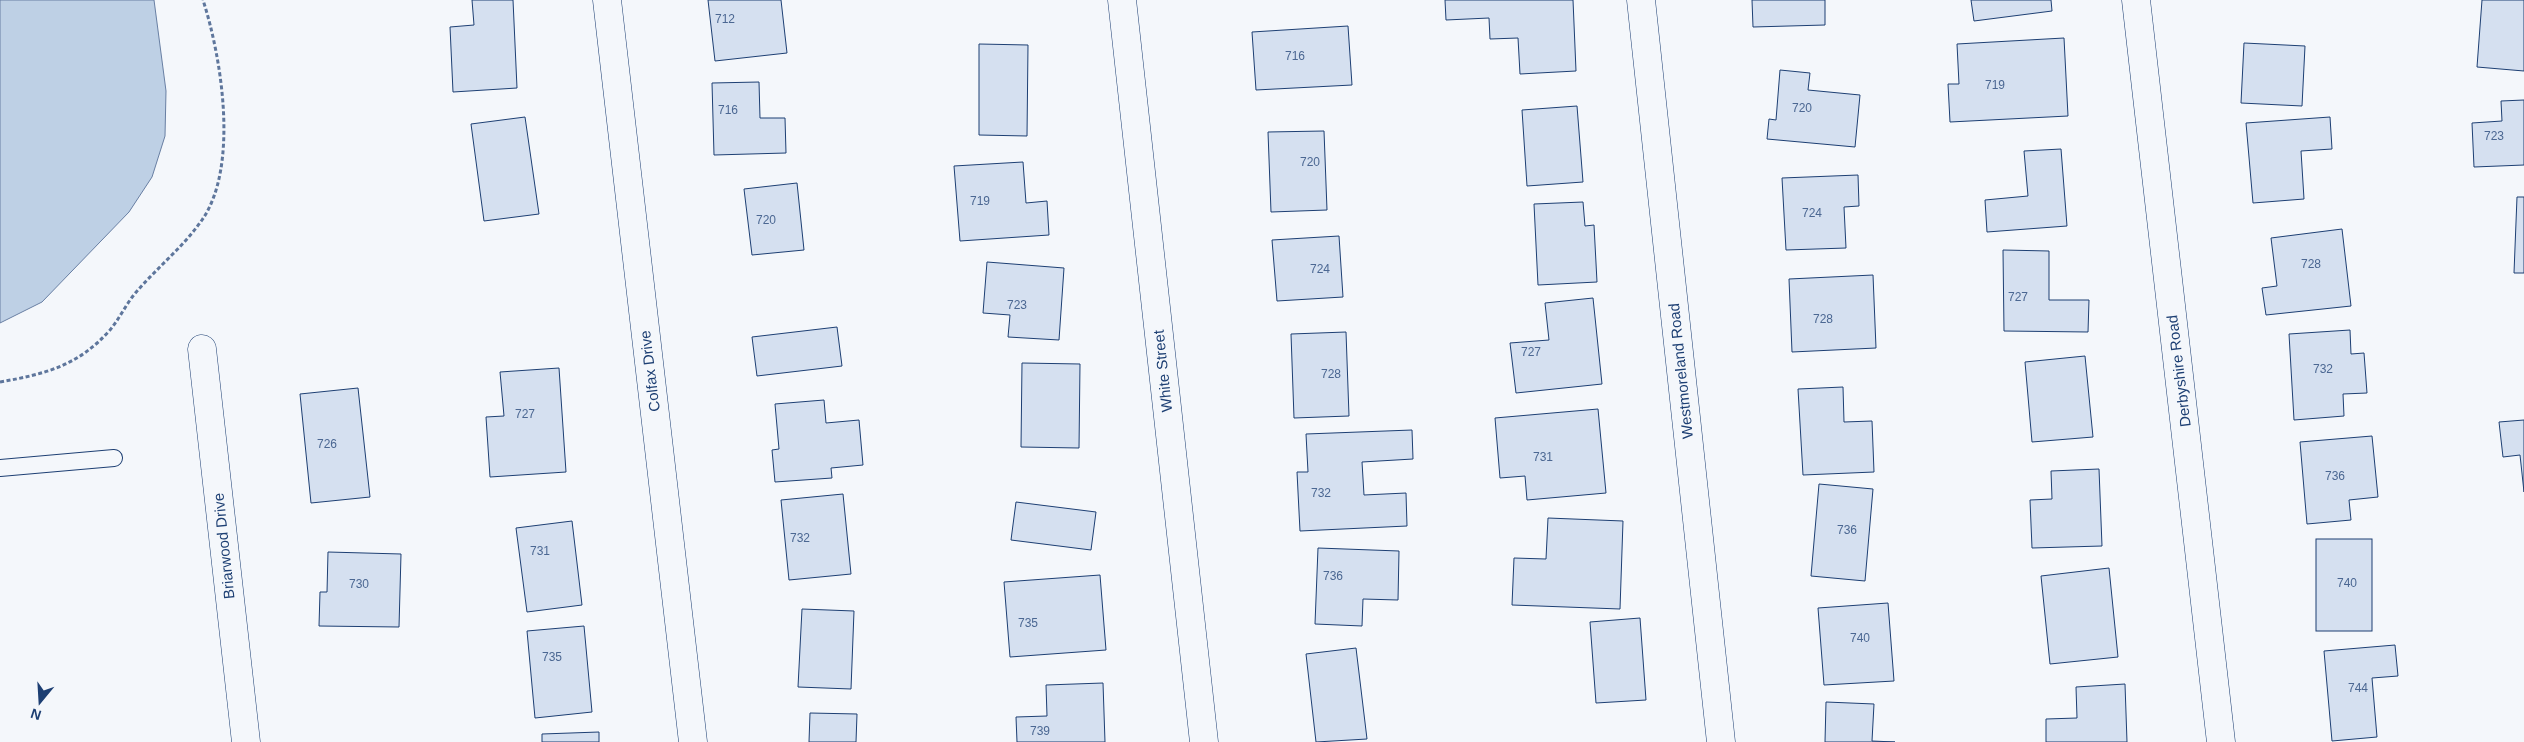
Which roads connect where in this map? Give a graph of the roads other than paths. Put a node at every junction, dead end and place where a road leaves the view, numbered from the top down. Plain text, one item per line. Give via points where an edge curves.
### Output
1 (607, 0) edge
2 (1122, 0) edge
3 (1641, 0) edge
4 (2136, 0) edge
5 (202, 349) dead end
6 (114, 458) dead end
7 (0, 468) edge
8 (246, 742) edge
9 (693, 742) edge
10 (1204, 742) edge
11 (1721, 742) edge
12 (2221, 742) edge

1 - 9 street, Colfax Drive
2 - 10 street, White Street
3 - 11 street, Westmoreland Road
4 - 12 street, Derbyshire Road
5 - 8 street, Briarwood Drive
6 - 7 lane

